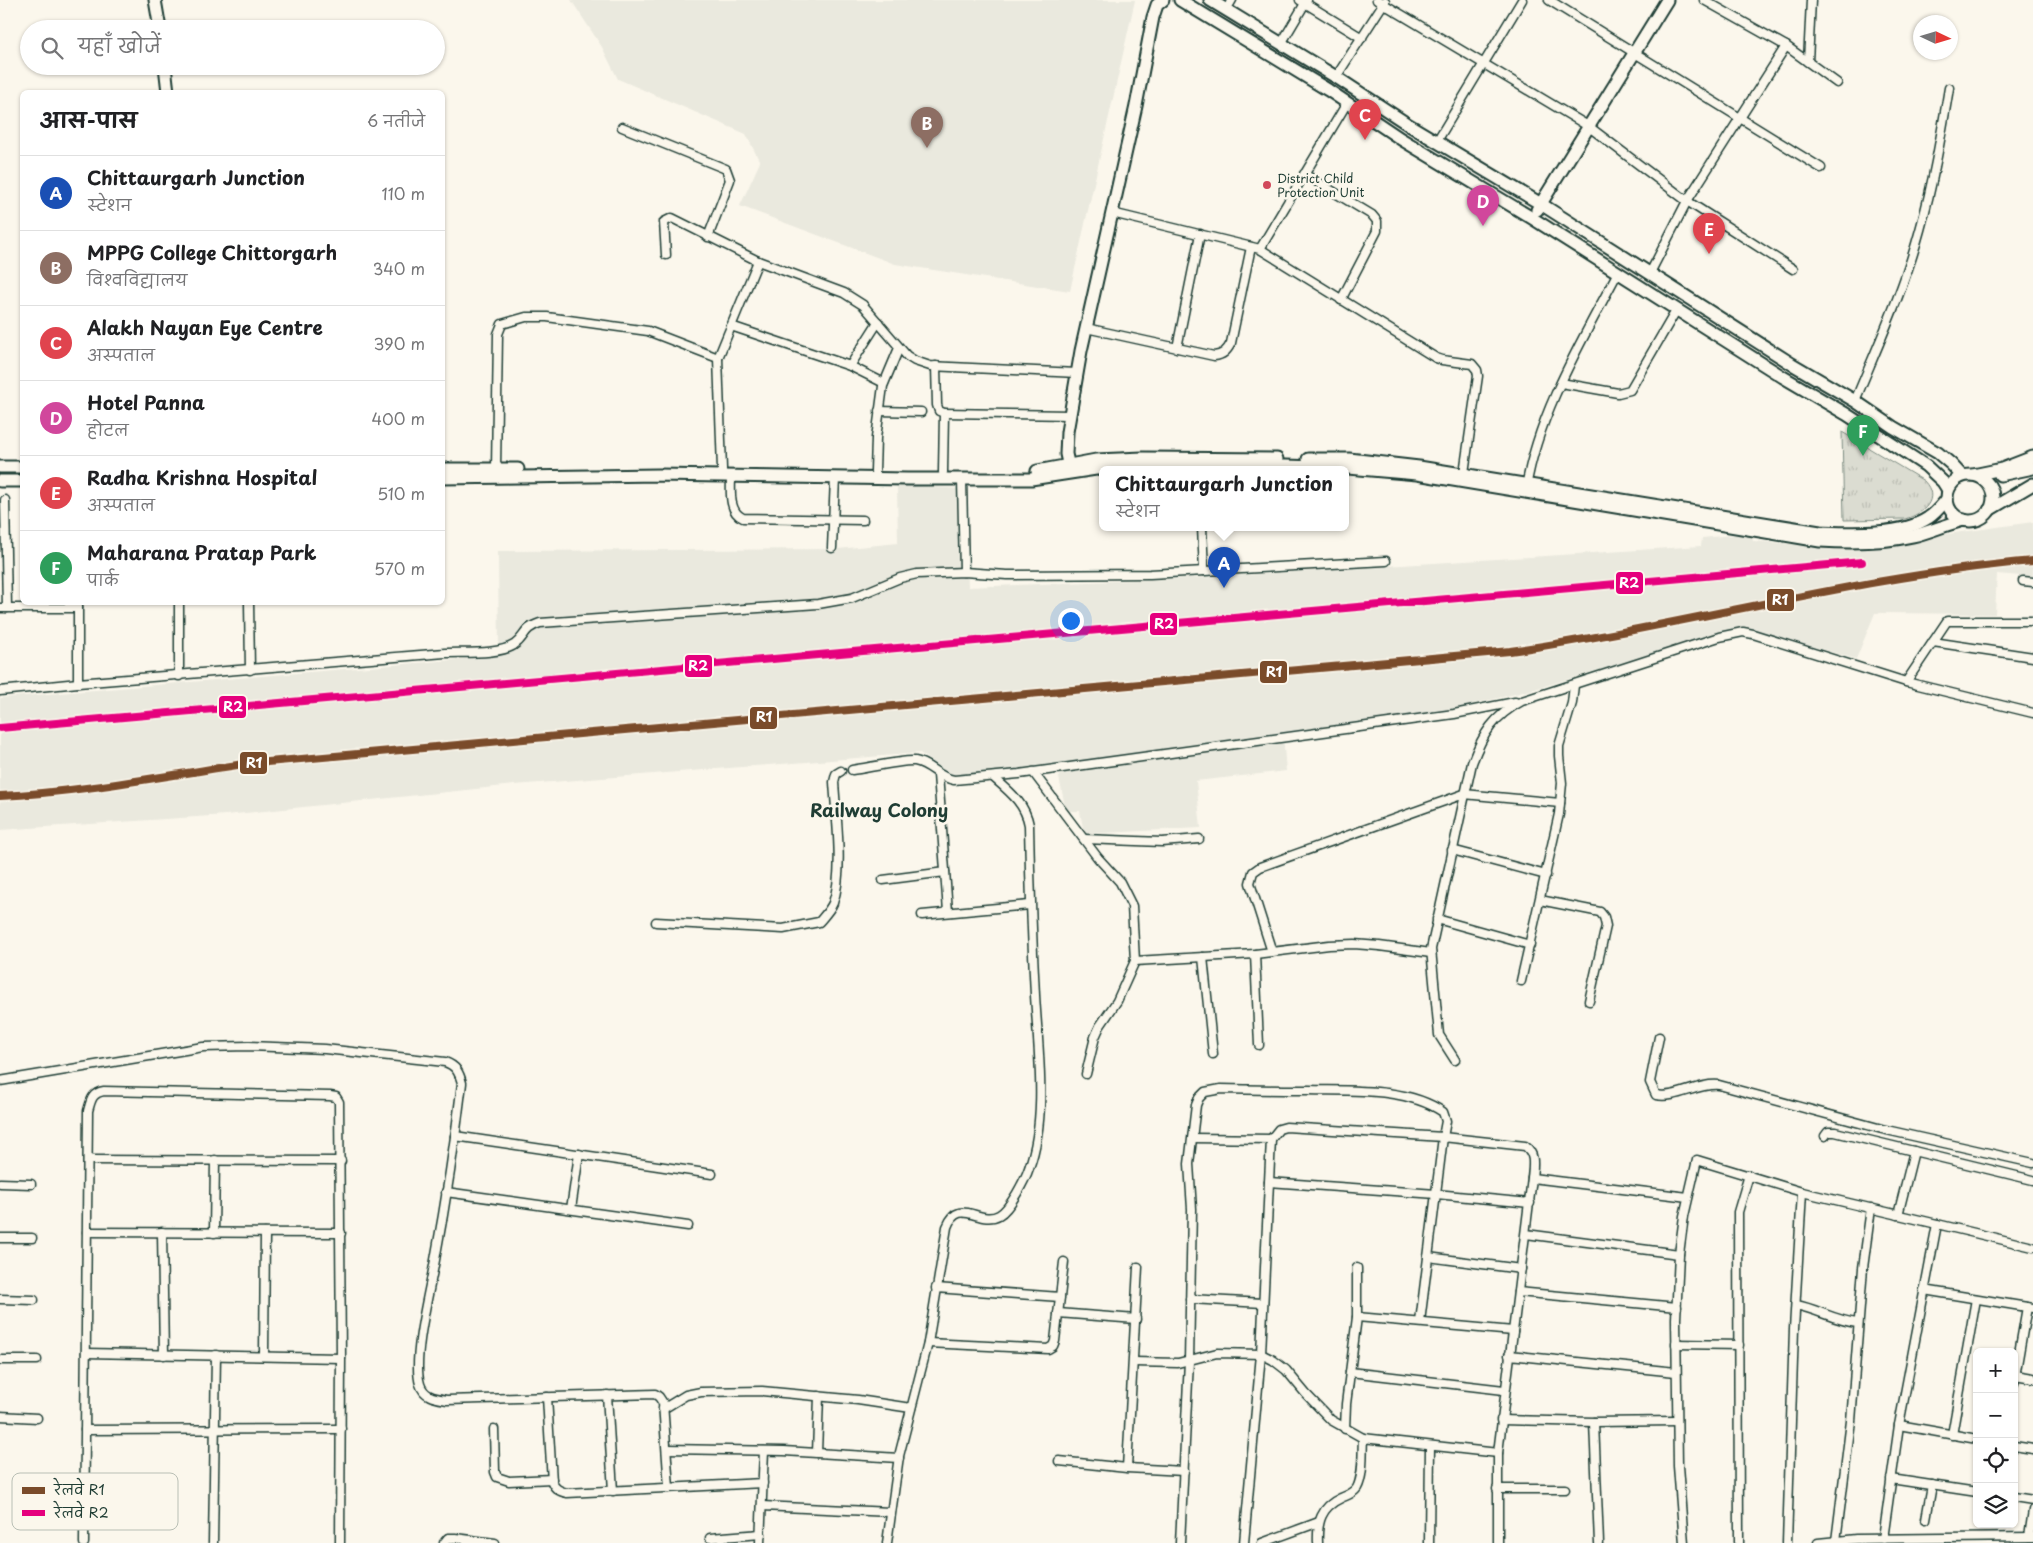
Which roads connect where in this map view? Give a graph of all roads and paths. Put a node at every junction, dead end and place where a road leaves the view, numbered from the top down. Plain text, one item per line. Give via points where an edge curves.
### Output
1 (156, 0) edge
2 (1163, 0) edge
3 (1180, 0) edge
4 (1210, 0) edge
5 (1522, 0) edge
6 (1549, 0) edge
7 (1667, 0) edge
8 (1704, 0) edge
9 (1811, 0) edge
10 (1304, 1) edge
11 (1382, 2) edge
12 (1229, 5) edge
13 (159, 20) edge
14 (1362, 38) junction
15 (1280, 44) junction
16 (1786, 46) junction
17 (1634, 53) junction
18 (1808, 62) junction
19 (1484, 65) junction
20 (166, 75) edge
21 (1336, 77) junction
22 (1836, 83) dead end
23 (1949, 88) dead end
24 (168, 90) edge
25 (1347, 103) junction
26 (1740, 117) junction
27 (1588, 126) junction
28 (622, 127) dead end
29 (1437, 141) junction
30 (1821, 168) dead end
31 (1304, 174) junction
32 (1687, 201) junction
33 (1541, 204) junction
34 (1112, 213) junction
35 (1532, 218) junction
36 (1200, 234) junction
37 (708, 237) junction
38 (1251, 247) junction
39 (1260, 249) junction
40 (666, 255) dead end
41 (758, 261) junction
42 (1793, 269) dead end
43 (1618, 272) junction
44 (1650, 273) junction
45 (1341, 300) junction
46 (1677, 309) junction
47 (878, 322) junction
48 (732, 326) junction
49 (1086, 328) junction
50 (899, 348) junction
51 (1177, 348) junction
52 (718, 358) junction
53 (850, 366) junction
54 (936, 366) junction
55 (1077, 373) junction
56 (884, 383) junction
57 (1561, 383) junction
58 (1854, 401) junction
59 (879, 411) junction
60 (921, 412) dead end
61 (944, 413) junction
62 (1070, 415) junction
63 (2033, 457) edge
64 (1199, 465) edge
65 (1173, 466) edge
66 (1286, 466) edge
67 (0, 467) edge
68 (20, 467) edge
69 (2033, 468) edge
70 (445, 469) edge
71 (496, 469) junction
72 (1069, 469) junction
73 (1099, 469) edge
74 (1349, 469) edge
75 (875, 471) junction
76 (726, 472) junction
77 (943, 472) junction
78 (1464, 473) junction
79 (1971, 476) junction
80 (2033, 476) edge
81 (445, 478) edge
82 (835, 478) junction
83 (962, 479) junction
84 (0, 481) edge
85 (20, 481) edge
86 (2033, 484) edge
87 (1526, 488) junction
88 (1948, 495) junction
89 (5, 500) dead end
90 (1991, 506) junction
91 (833, 519) junction
92 (863, 520) dead end
93 (1964, 520) junction
94 (1202, 531) edge
95 (832, 548) dead end
96 (1386, 561) dead end
97 (3, 569) edge
98 (1204, 571) junction
99 (964, 572) junction
100 (2023, 581) dead end
101 (2033, 582) edge
102 (78, 605) edge
103 (179, 605) edge
104 (249, 605) edge
105 (3, 608) edge
106 (2033, 621) edge
107 (1933, 642) junction
108 (2033, 657) edge
109 (250, 670) junction
110 (179, 676) junction
111 (1906, 682) junction
112 (78, 683) junction
113 (1574, 684) junction
114 (0, 691) edge
115 (1522, 701) junction
116 (2033, 713) edge
117 (852, 770) dead end
118 (841, 771) dead end
119 (1033, 772) junction
120 (938, 774) junction
121 (992, 777) junction
122 (1464, 794) junction
123 (1560, 803) junction
124 (1084, 839) junction
125 (1200, 839) dead end
126 (1452, 850) junction
127 (945, 872) junction
128 (1546, 875) junction
129 (883, 880) dead end
130 (1540, 900) junction
131 (1030, 905) junction
132 (948, 912) junction
133 (922, 915) dead end
134 (1437, 919) junction
135 (656, 922) dead end
136 (1530, 945) junction
137 (1272, 952) junction
138 (1431, 953) junction
139 (1254, 954) junction
140 (1204, 957) junction
141 (1135, 961) junction
142 (1521, 981) dead end
143 (1589, 1001) dead end
144 (1659, 1037) dead end
145 (1259, 1045) dead end
146 (1213, 1054) dead end
147 (1455, 1060) dead end
148 (1086, 1074) dead end
149 (0, 1081) edge
150 (455, 1136) junction
151 (1825, 1136) dead end
152 (1443, 1137) junction
153 (1193, 1138) junction
154 (1270, 1139) junction
155 (1914, 1151) junction
156 (579, 1154) junction
157 (88, 1160) junction
158 (215, 1160) junction
159 (341, 1161) junction
160 (2033, 1163) edge
161 (712, 1174) dead end
162 (1749, 1175) junction
163 (1532, 1178) junction
164 (2033, 1180) edge
165 (1269, 1182) junction
166 (0, 1183) edge
167 (31, 1184) dead end
168 (446, 1192) junction
169 (1802, 1192) junction
170 (1436, 1194) junction
171 (1688, 1197) junction
172 (1530, 1204) junction
173 (1871, 1208) junction
174 (571, 1209) junction
175 (1898, 1215) junction
176 (1937, 1224) junction
177 (688, 1226) dead end
178 (87, 1232) junction
179 (162, 1232) junction
180 (214, 1233) junction
181 (265, 1233) junction
182 (341, 1233) junction
183 (1526, 1234) junction
184 (0, 1238) edge
185 (32, 1238) dead end
186 (2033, 1247) edge
187 (1678, 1254) junction
188 (1428, 1257) junction
189 (1064, 1262) dead end
190 (1138, 1268) dead end
191 (1357, 1268) dead end
192 (1521, 1269) junction
193 (936, 1288) junction
194 (1924, 1290) junction
195 (1518, 1292) junction
196 (1060, 1297) junction
197 (0, 1299) edge
198 (1190, 1299) junction
199 (1976, 1299) junction
200 (34, 1300) dead end
201 (1263, 1303) junction
202 (1796, 1305) junction
203 (1677, 1307) junction
204 (2030, 1308) edge
205 (1058, 1314) junction
206 (1357, 1317) junction
207 (1136, 1319) junction
208 (1420, 1322) junction
209 (1858, 1324) junction
210 (1512, 1331) junction
211 (928, 1343) junction
212 (1676, 1344) junction
213 (1739, 1346) junction
214 (86, 1353) junction
215 (1261, 1354) junction
216 (164, 1355) junction
217 (1509, 1355) junction
218 (216, 1356) junction
219 (264, 1356) junction
220 (341, 1358) junction
221 (0, 1360) edge
222 (38, 1360) dead end
223 (1189, 1361) junction
224 (1134, 1362) junction
225 (2018, 1364) edge
226 (1350, 1372) junction
227 (1676, 1372) junction
228 (2018, 1378) edge
229 (2033, 1378) edge
230 (1504, 1390) junction
231 (607, 1395) junction
232 (819, 1396) junction
233 (548, 1397) junction
234 (910, 1408) junction
235 (663, 1409) junction
236 (0, 1416) edge
237 (37, 1418) dead end
238 (1501, 1420) junction
239 (1677, 1421) junction
240 (1594, 1422) junction
241 (1899, 1425) junction
242 (341, 1429) junction
243 (494, 1429) dead end
244 (1345, 1429) junction
245 (86, 1430) junction
246 (215, 1430) junction
247 (1952, 1435) junction
248 (1363, 1438) junction
249 (1973, 1438) edge
250 (1430, 1446) junction
251 (2018, 1447) edge
252 (667, 1449) junction
253 (2033, 1449) edge
254 (764, 1451) junction
255 (817, 1453) junction
256 (1498, 1453) junction
257 (899, 1458) junction
258 (1059, 1461) dead end
259 (1127, 1468) junction
260 (1184, 1471) junction
261 (85, 1473) edge
262 (552, 1479) junction
263 (1891, 1479) junction
264 (763, 1483) junction
265 (1932, 1485) junction
266 (668, 1488) junction
267 (1497, 1489) junction
268 (1565, 1489) dead end
269 (613, 1490) junction
270 (1973, 1491) edge
271 (2018, 1498) edge
272 (2033, 1500) edge
273 (762, 1506) junction
274 (2033, 1510) edge
275 (890, 1512) junction
276 (1926, 1518) dead end
277 (1320, 1522) junction
278 (84, 1530) edge
279 (761, 1534) junction
280 (2031, 1537) edge
281 (710, 1538) dead end
282 (1883, 1539) junction
283 (1836, 1541) junction
284 (1857, 1541) edge
285 (84, 1543) edge
286 (213, 1543) edge
287 (340, 1543) edge
288 (444, 1543) edge
289 (495, 1543) edge
290 (760, 1543) edge
291 (886, 1543) edge
292 (1180, 1543) edge
293 (1244, 1543) edge
294 (1262, 1543) edge
295 (1318, 1543) edge
296 (1430, 1543) edge
297 (1498, 1543) edge
298 (1598, 1543) edge
299 (1684, 1543) edge
300 (1739, 1543) edge
301 (1787, 1543) edge
302 (1818, 1543) edge

1 - 13 main road
2 - 34 main road via 1157,5 1153,17
3 - 25 main road
4 - 12 main road
5 - 19 street
6 - 17 street
7 - 17 main road
8 - 16 street
9 - 18 street
10 - 14 street
10 - 15 street
11 - 14 street
11 - 19 street
12 - 15 main road
14 - 21 street
15 - 21 main road
16 - 18 street
16 - 26 street
17 - 26 street
17 - 27 main road
18 - 22 street
19 - 27 street
19 - 29 street
20 - 24 main road
21 - 29 main road
23 - 58 street via 1932,184 1919,233 1897,297
25 - 31 street
25 - 35 main road
26 - 30 street
26 - 32 street
27 - 32 street
27 - 33 main road
28 - 37 street via 726,169 730,180
29 - 33 main road
31 - 39 street
31 - 45 street via 1377,221 1378,231
32 - 42 street
32 - 44 street
33 - 35 main road
33 - 44 main road
34 - 36 street
34 - 49 main road
35 - 43 main road
36 - 38 street
36 - 51 street
37 - 40 street via 679,221 667,219 663,226
37 - 41 street
38 - 39 street
38 - 51 street via 1228,349 1214,356
39 - 45 street
41 - 47 street via 844,293 863,304
41 - 48 street
43 - 46 main road
43 - 57 street
44 - 58 main road
45 - 78 street via 1436,358 1475,366 1478,376
46 - 57 street via 1630,390 1618,393
46 - 88 main road via 1926,466 1940,478
47 - 50 street
47 - 53 street
48 - 52 street
48 - 53 street
49 - 51 street
49 - 55 main road
50 - 54 street via 915,361
50 - 56 street
52 - 71 street via 648,331 547,317 502,324 498,334
52 - 76 street
53 - 56 street
54 - 55 street
54 - 61 street via 937,405
55 - 62 main road
56 - 59 street
57 - 87 street via 1543,425
58 - 79 main road
59 - 60 street
59 - 75 street
61 - 62 street
61 - 77 street
62 - 72 main road via 1066,454
63 - 79 main road
64 - 65 main road
64 - 66 main road
64 - 78 main road via 1349,459
67 - 68 main road
69 - 79 main road
70 - 71 main road
71 - 76 main road
72 - 73 main road
72 - 77 main road via 1030,473
72 - 83 main road via 1031,479
74 - 87 main road
75 - 76 main road
75 - 77 main road
76 - 81 main road
76 - 82 main road
76 - 91 street via 732,505 739,517
78 - 87 main road
79 - 88 main road via 1954,482
79 - 90 main road via 1988,483 1992,492
80 - 90 main road
82 - 83 main road
82 - 91 street
83 - 99 street
84 - 85 main road
86 - 90 main road
87 - 88 main road via 1820,532 1871,532 1913,526 1937,511
87 - 93 main road via 1846,543 1913,536
88 - 93 main road via 1950,508
89 - 97 street
90 - 93 main road via 1982,517
91 - 92 street
91 - 95 street
94 - 98 street
96 - 98 street
97 - 105 street
98 - 99 street via 1016,575
99 - 109 street via 917,574 852,598 818,604 540,623 528,627 512,646 490,651
100 - 101 street
102 - 105 street
102 - 112 street
103 - 110 street
104 - 109 street
106 - 107 street via 1947,621
107 - 108 street
107 - 111 street
109 - 110 street
110 - 112 street
111 - 113 street via 1743,632
111 - 116 street
112 - 114 street
113 - 115 street
113 - 123 street via 1572,703 1559,746
115 - 119 street via 1454,714
115 - 122 street via 1492,723 1481,740
117 - 120 street via 915,762
118 - 135 street via 836,774 834,782 836,885 833,903 819,922 783,929
119 - 121 street
119 - 124 street
120 - 121 street via 954,780
120 - 127 street
121 - 131 street via 1019,800 1028,816
122 - 123 street
122 - 126 street
122 - 137 street via 1253,872 1251,892
123 - 128 street
124 - 125 street via 1162,842
124 - 141 street via 1129,896
126 - 128 street
126 - 134 street
127 - 129 street
127 - 132 street
128 - 130 street
130 - 136 street
130 - 143 street via 1600,912 1604,917 1606,926
131 - 132 street
131 - 193 street via 1041,1103 1029,1168 1005,1211 998,1216 989,1218 963,1212 950,1218
132 - 133 street
134 - 136 street
134 - 138 street
136 - 142 street
137 - 138 street via 1354,944
137 - 139 street
138 - 147 street via 1439,1035
139 - 140 street
139 - 145 street
140 - 141 street
140 - 146 street
141 - 148 street via 1117,1000 1094,1037
144 - 160 street via 1650,1082 1656,1095 1719,1085 1882,1129
149 - 150 street via 203,1047 325,1049 445,1062 454,1065 462,1083
150 - 156 street
150 - 168 street
151 - 155 street via 1828,1132 1835,1132
152 - 153 street via 1446,1121 1443,1112 1418,1099 1379,1092 1221,1089 1205,1092 1199,1098
152 - 154 street via 1286,1127 1279,1129
152 - 163 street via 1525,1146 1532,1153
152 - 170 street
153 - 154 street
153 - 198 street via 1190,1164
154 - 165 street
155 - 164 street
155 - 175 street
156 - 161 street
156 - 174 street
157 - 158 street
157 - 159 street via 91,1098 96,1092 104,1091 336,1097 340,1110
157 - 178 street
158 - 159 street
158 - 180 street
159 - 182 street
162 - 169 street
162 - 171 street via 1696,1160
162 - 213 street via 1738,1212
163 - 171 street
163 - 172 street
165 - 170 street
165 - 201 street
166 - 167 street
168 - 174 street
168 - 233 street via 420,1345 420,1384 426,1394 447,1400
169 - 173 street
169 - 202 street
170 - 172 street
170 - 188 street
171 - 187 street
172 - 183 street
173 - 175 street
173 - 209 street
174 - 177 street
175 - 176 street
176 - 186 street
176 - 194 street
178 - 179 street
178 - 214 street
179 - 180 street
179 - 216 street
180 - 181 street
181 - 182 street
181 - 219 street
182 - 220 street
183 - 187 street
183 - 192 street
184 - 185 street
187 - 203 street
188 - 192 street
188 - 208 street
189 - 196 street
190 - 207 street
191 - 206 street
192 - 195 street
193 - 196 street
193 - 211 street
194 - 199 street
194 - 241 street
195 - 203 street
195 - 210 street
196 - 205 street
197 - 200 street
198 - 201 street
198 - 223 street
199 - 204 street
199 - 247 street
201 - 215 street
202 - 209 street
202 - 301 street
203 - 212 street
204 - 225 street
205 - 207 street
205 - 211 street via 1055,1341 1048,1349
206 - 208 street
206 - 226 street
207 - 224 street
208 - 210 street
209 - 283 street via 1851,1421
210 - 217 street
211 - 234 street
212 - 213 street
212 - 227 street
213 - 300 street
214 - 216 street
214 - 245 street
215 - 223 street via 1217,1353
215 - 244 street via 1286,1370 1331,1420
215 - 293 street
216 - 218 street
217 - 227 street
217 - 230 street
218 - 219 street
218 - 246 street
219 - 220 street
220 - 242 street
221 - 222 street
223 - 224 street
223 - 260 street
224 - 259 street
226 - 230 street
226 - 244 street
227 - 239 street
228 - 229 street
230 - 238 street
231 - 233 street
231 - 235 street via 655,1394 660,1397
231 - 269 street
232 - 234 street
232 - 235 street via 762,1391 701,1392 686,1394
232 - 255 street
233 - 262 street
234 - 257 street
235 - 252 street
236 - 237 street
238 - 240 street
238 - 256 street
239 - 240 street
239 - 299 street
240 - 298 street
241 - 247 street
241 - 263 street
242 - 246 street
242 - 287 street
243 - 262 street via 497,1477 509,1481
244 - 248 street
245 - 246 street
245 - 261 street
246 - 286 street
247 - 249 street
248 - 250 street
248 - 277 street via 1358,1486 1353,1493 1330,1503
250 - 256 street
250 - 296 street
251 - 253 street
252 - 254 street
252 - 266 street
254 - 255 street
254 - 264 street
255 - 257 street
256 - 267 street
257 - 275 street
258 - 259 street
259 - 260 street
260 - 292 street
262 - 269 street via 555,1488 566,1493
263 - 265 street
263 - 282 street
264 - 266 street
264 - 273 street
265 - 270 street
265 - 276 street
266 - 269 street
267 - 268 street
267 - 297 street
271 - 272 street
273 - 275 street
273 - 279 street
274 - 280 street
275 - 291 street
277 - 294 street
277 - 295 street
278 - 285 street
279 - 281 street
279 - 290 street
280 - 282 street
282 - 284 street
283 - 284 street
283 - 302 street
288 - 289 street via 448,1538 455,1538

